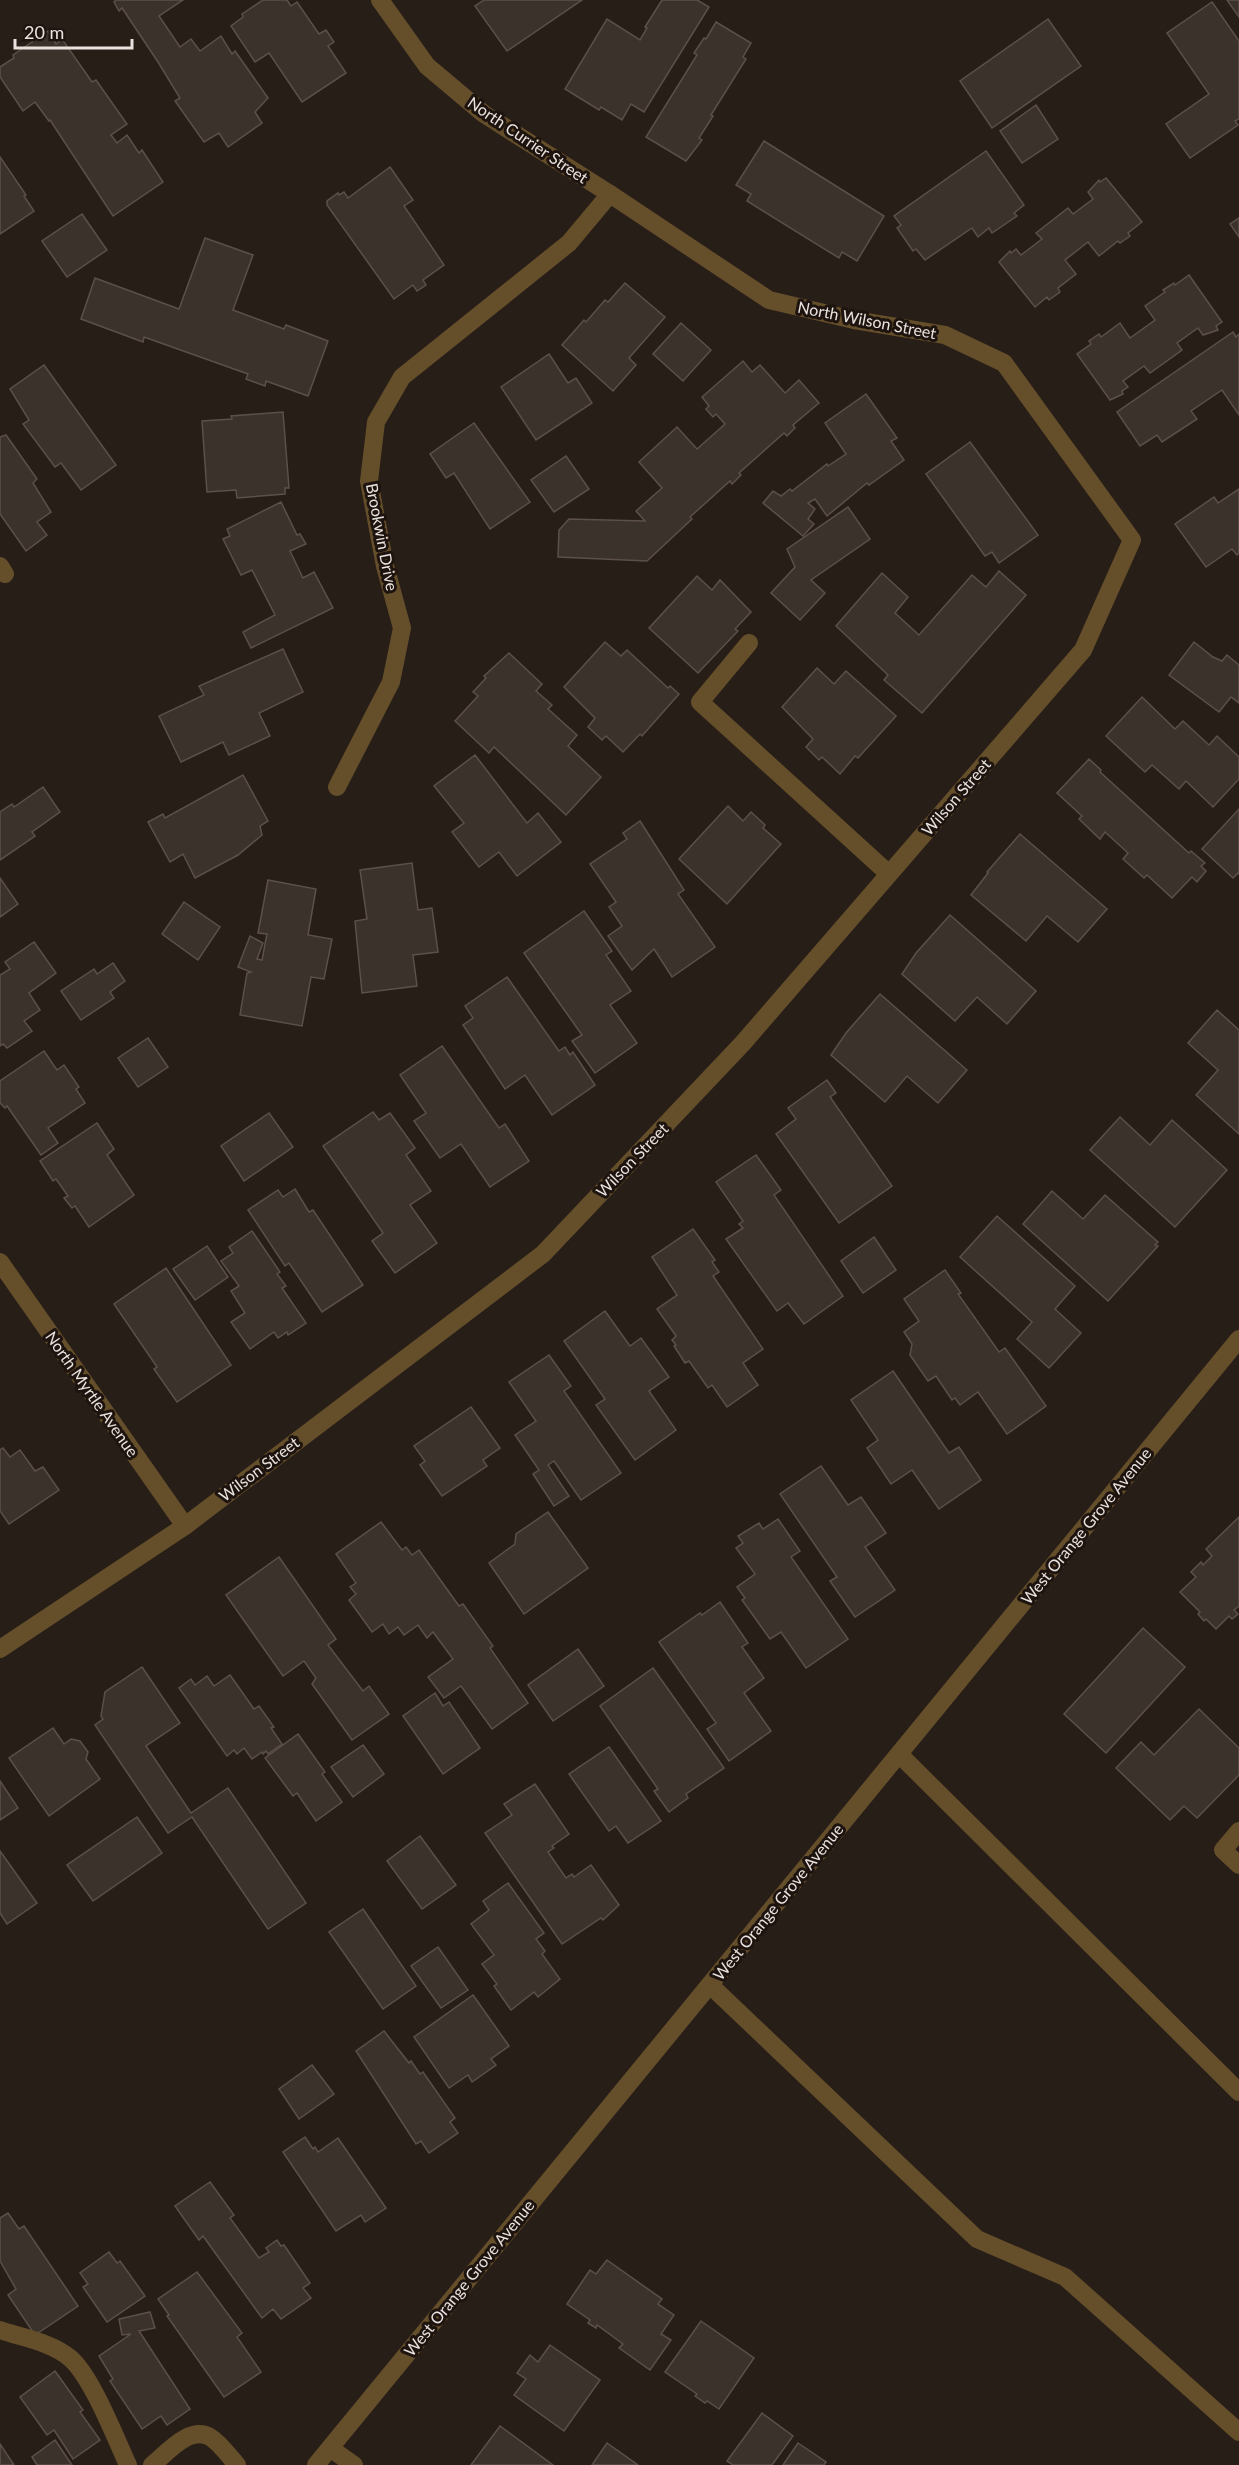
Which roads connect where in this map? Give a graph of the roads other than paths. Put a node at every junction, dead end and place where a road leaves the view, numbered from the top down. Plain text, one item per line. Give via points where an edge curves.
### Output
1 (380, 0) edge
2 (610, 194) junction
3 (1132, 540) joint
4 (749, 643) dead end
5 (337, 787) dead end
6 (889, 874) junction
7 (0, 1262) edge
8 (1239, 1339) edge
9 (185, 1526) junction
10 (0, 1649) edge
11 (899, 1754) junction
12 (1239, 1831) edge
13 (1239, 1865) edge
14 (710, 1985) junction
15 (1239, 2092) edge
16 (0, 2331) edge
17 (1239, 2432) edge
18 (330, 2448) junction
19 (128, 2465) edge
20 (152, 2465) edge
21 (237, 2465) edge
22 (316, 2465) edge
23 (354, 2465) edge

1 - 2 street, North Currier Street via 427,66 484,114
2 - 3 street, North Wilson Street via 769,300 854,320 945,335 1004,363
2 - 5 street, Brookwin Drive via 569,243 402,377 376,422 369,481 385,566 402,628 392,682
3 - 6 street, Wilson Street via 1083,650
4 - 6 street via 700,702
6 - 9 street, Wilson Street via 743,1043 543,1254
7 - 9 street, North Myrtle Avenue
8 - 11 street, West Orange Grove Avenue
9 - 10 street, Wilson Street
11 - 14 street, West Orange Grove Avenue
11 - 15 street
12 - 13 street via 1223,1850
14 - 17 street via 977,2239 1065,2277
14 - 18 street, West Orange Grove Avenue
16 - 19 street via 51,2346 71,2358
18 - 22 street, West Orange Grove Avenue
18 - 23 street
20 - 21 street via 194,2434 209,2437

